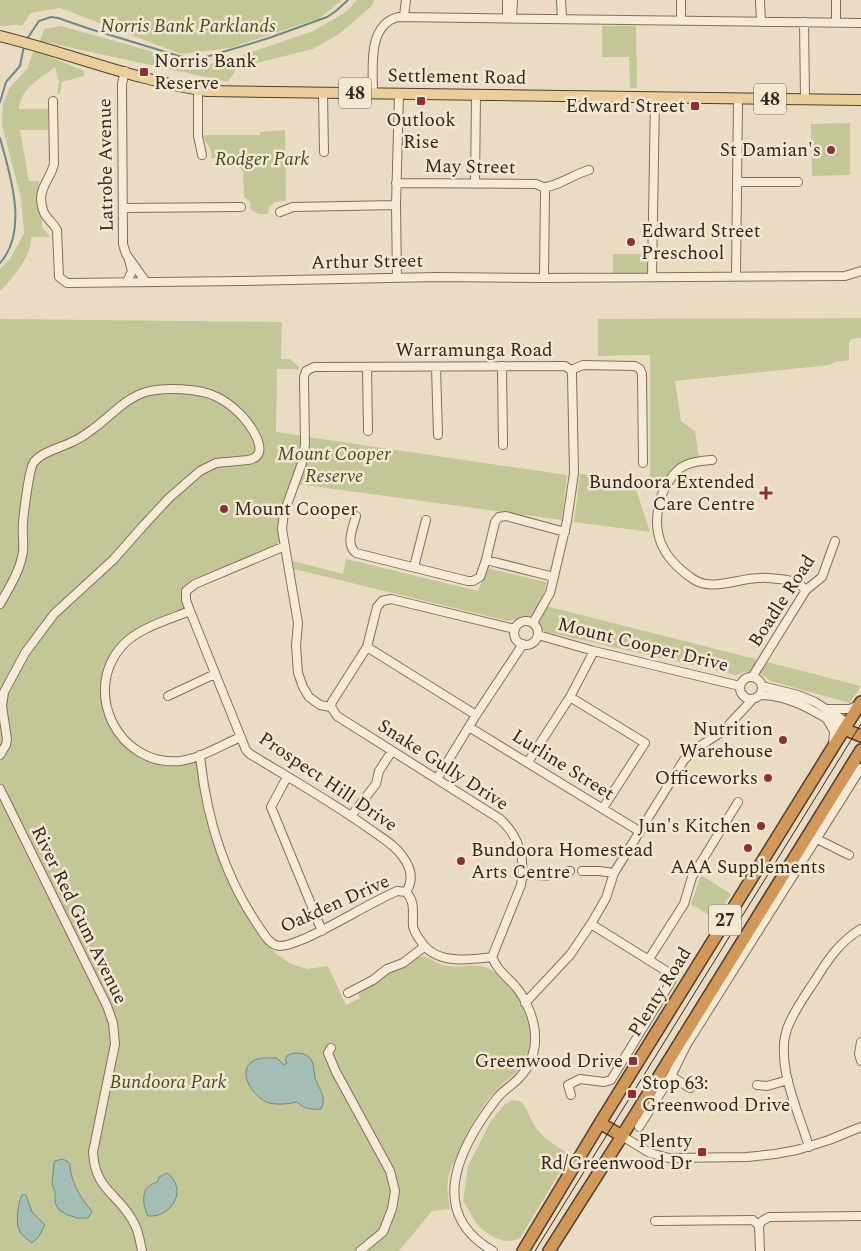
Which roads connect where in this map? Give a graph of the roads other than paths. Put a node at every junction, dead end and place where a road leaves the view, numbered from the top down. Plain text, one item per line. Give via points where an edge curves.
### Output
1 (406, 0) edge
2 (507, 0) edge
3 (513, 0) edge
4 (562, 0) edge
5 (681, 0) edge
6 (760, 0) edge
7 (836, 0) edge
8 (404, 16) junction
9 (510, 18) junction
10 (562, 19) junction
11 (681, 20) junction
12 (760, 22) junction
13 (804, 22) junction
14 (836, 22) junction
15 (861, 23) edge
16 (0, 36) edge
17 (124, 71) junction
18 (198, 89) junction
19 (323, 93) junction
20 (373, 93) junction
21 (399, 94) junction
22 (476, 95) junction
23 (655, 98) junction
24 (738, 99) junction
25 (805, 99) junction
26 (861, 100) edge
27 (53, 101) dead end
28 (324, 152) dead end
29 (202, 155) dead end
30 (589, 170) dead end
31 (737, 182) junction
32 (798, 182) dead end
33 (396, 183) junction
34 (475, 184) junction
35 (544, 187) junction
36 (396, 206) junction
37 (241, 207) dead end
38 (123, 208) junction
39 (280, 212) dead end
40 (129, 258) junction
41 (861, 271) edge
42 (736, 276) junction
43 (652, 277) junction
44 (397, 278) junction
45 (544, 278) junction
46 (127, 282) junction
47 (146, 282) junction
48 (502, 366) junction
49 (367, 367) junction
50 (436, 367) junction
51 (571, 370) junction
52 (306, 371) joint
53 (368, 431) dead end
54 (438, 435) dead end
55 (503, 445) dead end
56 (712, 460) dead end
57 (643, 463) dead end
58 (356, 516) dead end
59 (426, 520) dead end
60 (565, 532) junction
61 (835, 541) dead end
62 (285, 546) junction
63 (486, 560) junction
64 (414, 567) junction
65 (554, 577) junction
66 (806, 590) junction
67 (0, 604) edge
68 (190, 611) junction
69 (533, 623) junction
70 (515, 629) junction
71 (538, 635) junction
72 (523, 644) junction
73 (367, 647) junction
74 (594, 651) junction
75 (215, 674) junction
76 (754, 677) junction
77 (740, 686) junction
78 (762, 686) junction
79 (761, 695) junction
80 (168, 696) dead end
81 (743, 696) junction
82 (570, 697) junction
83 (752, 700) junction
84 (860, 704) edge
85 (331, 707) junction
86 (740, 712) junction
87 (826, 713) junction
88 (476, 715) junction
89 (469, 726) junction
90 (846, 726) junction
91 (861, 734) edge
92 (241, 737) junction
93 (832, 750) junction
94 (861, 750) edge
95 (392, 751) junction
96 (0, 755) edge
97 (200, 755) junction
98 (528, 762) junction
99 (861, 768) edge
100 (287, 777) junction
101 (858, 778) edge
102 (436, 779) junction
103 (0, 789) edge
104 (738, 803) dead end
105 (603, 808) junction
106 (351, 816) junction
107 (639, 831) junction
108 (817, 838) junction
109 (849, 855) dead end
110 (570, 871) dead end
111 (582, 871) dead end
112 (614, 873) junction
113 (523, 874) junction
114 (783, 885) junction
115 (406, 892) junction
116 (591, 924) junction
117 (861, 929) edge
118 (322, 931) junction
119 (424, 947) junction
120 (492, 957) junction
121 (649, 960) junction
122 (348, 992) dead end
123 (525, 1003) junction
124 (861, 1042) edge
125 (331, 1048) dead end
126 (861, 1061) edge
127 (670, 1076) junction
128 (788, 1080) junction
129 (756, 1085) dead end
130 (690, 1088) dead end
131 (571, 1095) dead end
132 (652, 1106) junction
133 (639, 1109) junction
134 (600, 1122) junction
135 (638, 1127) dead end
136 (860, 1127) edge
137 (622, 1136) junction
138 (809, 1146) junction
139 (861, 1216) edge
140 (655, 1221) dead end
141 (759, 1226) junction
142 (142, 1251) edge
143 (360, 1251) edge
144 (493, 1251) edge
145 (523, 1251) edge
146 (549, 1251) edge
147 (760, 1251) edge

1 - 8 street
2 - 9 street
3 - 9 street
4 - 10 street
5 - 11 street
6 - 12 street
7 - 14 street
8 - 9 street
8 - 20 street via 388,21 375,40
9 - 10 street
10 - 11 street
11 - 12 street
12 - 13 street
13 - 14 street
13 - 25 street
14 - 15 street
16 - 17 main road, Settlement Road / 48
17 - 18 main road, Settlement Road / 48
17 - 38 street, Latrobe Avenue
18 - 19 main road, Settlement Road / 48
18 - 29 street via 198,136
19 - 20 main road, Settlement Road / 48
19 - 28 street
20 - 21 main road, Settlement Road / 48
21 - 22 main road, Settlement Road / 48
21 - 33 street
22 - 23 main road, Settlement Road / 48
22 - 34 street
23 - 24 main road, Settlement Road / 48
23 - 43 street
24 - 25 main road, Settlement Road / 48
24 - 31 street
25 - 26 main road, Settlement Road / 48
27 - 46 street, Arthur Street via 54,164 43,185 42,204 44,214 54,223 56,230 59,277 68,283
30 - 35 street
31 - 32 street
31 - 42 street
33 - 34 street, May Street
33 - 36 street
34 - 35 street, May Street via 536,184
35 - 45 street
36 - 39 street via 293,207
36 - 44 street
37 - 38 street
38 - 40 street, Latrobe Avenue via 123,244
40 - 46 street, Latrobe Avenue via 132,271
40 - 47 street, Latrobe Avenue
41 - 42 street, Arthur Street via 845,276
42 - 43 street, Arthur Street
43 - 45 street, Arthur Street
44 - 45 street, Arthur Street
44 - 47 street, Arthur Street
46 - 47 street, Arthur Street
48 - 50 street, Warramunga Road
48 - 51 street, Warramunga Road via 565,366
48 - 55 street
49 - 50 street, Warramunga Road
49 - 52 street, Warramunga Road via 314,367
49 - 53 street
50 - 54 street
51 - 57 street, Warramunga Road via 583,366 634,366 640,369
51 - 60 street via 574,473
52 - 62 street, Snake Gully Drive via 305,444 302,463 284,513
56 - 66 street via 680,468 664,488 656,518 661,544 682,570 696,581 712,584 760,578 796,581
58 - 64 street via 350,542 354,552
59 - 64 street
60 - 63 street via 499,516
60 - 65 street
61 - 66 street, Boadle Road via 822,577
62 - 68 street, Prospect Hill Drive via 195,584 186,591
62 - 85 street, Snake Gully Drive via 298,623 298,673 309,697 320,705
63 - 64 street via 480,577 473,581
63 - 65 street
65 - 69 street via 546,601
66 - 76 street, Boadle Road
67 - 96 street via 21,560 29,474 31,466 41,456 95,428 145,392 168,390 216,396 244,419 258,441 258,456 216,463 200,471 113,560 70,598 37,636 4,692 2,706 7,739
68 - 75 street, Prospect Hill Drive
68 - 97 street via 136,634 122,646 109,667 104,688 107,713 119,736 140,752 161,760 181,760
69 - 70 street via 522,621
69 - 71 street
70 - 72 street via 515,636
70 - 73 street via 391,599 382,600 377,607
71 - 72 street via 533,642
71 - 74 street, Mount Cooper Drive
72 - 88 street
73 - 85 street
73 - 88 street
74 - 77 street, Mount Cooper Drive
74 - 82 street
75 - 80 street
75 - 92 street, Prospect Hill Drive
76 - 77 street via 744,680
76 - 78 street
77 - 81 street
78 - 79 street
78 - 87 street via 798,695
79 - 83 street
79 - 87 street via 796,701
81 - 83 street
81 - 86 street
82 - 98 street
82 - 105 street via 644,743
83 - 86 street
84 - 87 street
84 - 90 highway, Plenty Road / 27
85 - 95 street, Snake Gully Drive via 337,716
86 - 107 street via 723,731 688,755
87 - 90 street
87 - 93 street via 834,731
88 - 89 street
89 - 98 street, Lurline Street
89 - 102 street
90 - 91 highway
90 - 93 highway, Plenty Road / 27
92 - 97 street
92 - 100 street, Prospect Hill Drive via 250,754
93 - 134 highway, Plenty Road / 27
94 - 114 highway, 27
95 - 102 street, Snake Gully Drive
95 - 106 street via 379,771 376,784
97 - 118 street, Oakden Drive via 210,818 222,855 234,884 269,942 278,946 288,945
98 - 105 street, Lurline Street
99 - 101 street
100 - 106 street, Prospect Hill Drive
100 - 118 street via 270,807
101 - 108 street
102 - 113 street, Snake Gully Drive via 506,824 520,849
103 - 142 street, River Red Gum Avenue via 113,1023 115,1044 97,1129 94,1163 101,1183 135,1224
104 - 121 street via 692,877 684,904
105 - 107 street, Lurline Street
106 - 115 street, Prospect Hill Drive via 403,856 412,876
107 - 112 street
108 - 109 street
108 - 114 street
110 - 113 street via 544,876
111 - 112 street
112 - 116 street via 606,898
113 - 120 street, Snake Gully Drive
114 - 127 street
114 - 133 highway, 27
115 - 118 street, Oakden Drive via 397,891
115 - 119 street, Prospect Hill Drive via 412,901 414,930
116 - 121 street
116 - 123 street via 570,955
117 - 128 street via 844,940 832,954 790,1021 784,1051
119 - 120 street via 449,960
119 - 122 street via 404,963
120 - 123 street via 496,968 517,988
121 - 131 street via 670,974 672,980 611,1080 580,1078 568,1085
123 - 144 street via 535,1035 534,1054 519,1078 498,1095 481,1118 461,1158 454,1189 456,1210 466,1230
124 - 126 street
125 - 143 street via 328,1053 336,1072 390,1172 395,1191 383,1232
127 - 130 street
127 - 132 street
128 - 129 street via 767,1086
128 - 138 street
132 - 133 street
132 - 135 street
133 - 137 highway, 27
134 - 137 highway
134 - 145 highway, Plenty Road / 27
136 - 138 street
137 - 138 street via 650,1153 675,1158 760,1156
137 - 146 highway, 27
139 - 141 street via 770,1217
140 - 141 street via 753,1220
141 - 147 street

